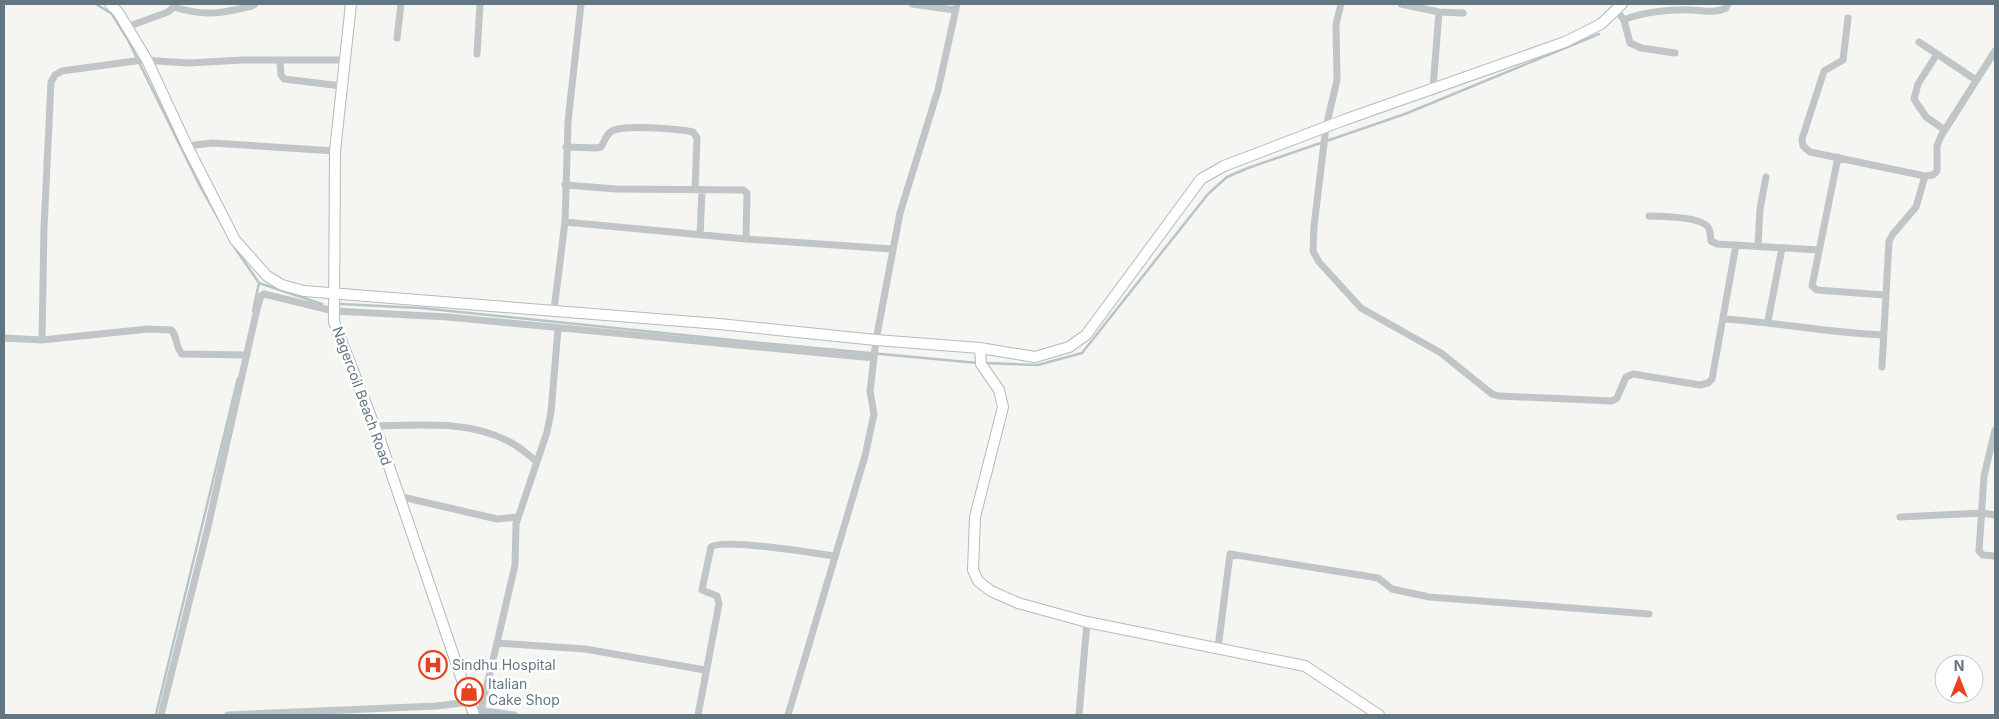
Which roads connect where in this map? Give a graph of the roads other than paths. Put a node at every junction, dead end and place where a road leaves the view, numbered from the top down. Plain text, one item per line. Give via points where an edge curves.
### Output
1 (110, 4) edge
2 (255, 4) edge
3 (350, 4) edge
4 (401, 4) edge
5 (480, 4) edge
6 (581, 4) edge
7 (912, 4) edge
8 (1341, 4) edge
9 (1401, 4) edge
10 (1728, 4) edge
11 (176, 6) edge
12 (956, 7) edge
13 (1619, 7) edge
14 (1439, 12) junction
15 (1463, 13) dead end
16 (1848, 18) dead end
17 (1624, 20) junction
18 (127, 27) junction
19 (397, 38) dead end
20 (1919, 42) dead end
21 (1995, 51) edge
22 (1675, 53) dead end
23 (476, 54) dead end
24 (1937, 54) junction
25 (142, 60) junction
26 (280, 60) junction
27 (345, 60) junction
28 (1976, 80) junction
29 (342, 86) junction
30 (1433, 88) junction
31 (1326, 127) junction
32 (1945, 130) junction
33 (187, 146) junction
34 (566, 147) junction
35 (335, 151) junction
36 (1838, 158) junction
37 (1925, 176) junction
38 (1766, 177) dead end
39 (565, 185) junction
40 (698, 190) junction
41 (1649, 216) dead end
42 (565, 222) junction
43 (700, 235) junction
44 (746, 239) junction
45 (1736, 245) junction
46 (1758, 246) junction
47 (1782, 248) junction
48 (892, 249) junction
49 (1819, 250) junction
50 (333, 294) junction
51 (1885, 295) junction
52 (334, 310) junction
53 (554, 310) junction
54 (1723, 319) junction
55 (1768, 321) junction
56 (558, 329) junction
57 (1883, 335) junction
58 (4, 338) edge
59 (42, 340) junction
60 (876, 342) junction
61 (244, 355) junction
62 (981, 356) junction
63 (874, 357) junction
64 (1882, 367) dead end
65 (374, 426) junction
66 (1995, 430) edge
67 (536, 461) junction
68 (398, 496) junction
69 (1982, 513) junction
70 (1995, 515) edge
71 (518, 517) junction
72 (1900, 518) dead end
73 (834, 556) junction
74 (1995, 556) edge
75 (1649, 614) dead end
76 (1087, 622) junction
77 (497, 643) junction
78 (1218, 648) junction
79 (705, 670) junction
80 (474, 709) edge
81 (161, 715) edge
82 (228, 715) edge
83 (514, 715) edge
84 (698, 715) edge
85 (788, 715) edge
86 (1079, 715) edge
87 (1379, 715) edge

1 - 18 street
2 - 11 street via 207,15
3 - 27 street, Nagercoil Beach Road
4 - 19 street
5 - 23 street
6 - 34 street
7 - 12 street
8 - 31 street via 1336,24 1336,80
9 - 14 street
10 - 17 street via 1716,11 1680,9
11 - 18 street
12 - 48 street via 938,90
13 - 17 street
13 - 30 street via 1601,24 1565,42
14 - 15 street
14 - 30 street
16 - 36 street via 1843,60 1824,71 1802,139 1806,150
17 - 22 street via 1630,43
18 - 25 street
20 - 24 street
21 - 28 street
24 - 28 street
24 - 32 street via 1918,84 1914,99 1926,117
25 - 26 street via 189,63
25 - 33 street
25 - 59 street via 62,71 53,78 44,228
26 - 27 street
26 - 29 street via 284,79
27 - 29 street, Nagercoil Beach Road
28 - 32 street
29 - 35 street, Nagercoil Beach Road
30 - 31 street
31 - 54 street via 1313,241 1316,258 1361,308 1440,353 1496,395 1612,401 1617,398 1626,377 1633,374 1705,385 1712,379
31 - 62 street via 1224,166 1202,179 1097,322 1069,347 1036,357
32 - 37 street via 1937,146 1937,170
33 - 35 street via 212,144
33 - 50 street via 235,240 262,272 289,287
34 - 39 street
34 - 40 street via 601,147 608,134 618,129 693,132 697,138
35 - 50 street, Nagercoil Beach Road
36 - 37 street
36 - 49 street
37 - 51 street via 1916,207 1890,241
38 - 46 street
39 - 40 street
39 - 42 street
40 - 43 street
40 - 44 street via 745,190
41 - 45 street via 1703,223 1708,226 1713,243
42 - 43 street
42 - 53 street
43 - 44 street
44 - 48 street
45 - 46 street
45 - 54 street
46 - 47 street
47 - 49 street
47 - 55 street
48 - 60 street
49 - 51 street via 1813,288
50 - 52 street, Nagercoil Beach Road
50 - 53 street
51 - 57 street
52 - 56 street via 448,316
52 - 61 street via 270,295 261,296
52 - 65 street, Nagercoil Beach Road via 334,322
53 - 60 street
54 - 55 street
55 - 57 street via 1841,334
56 - 63 street
56 - 67 street via 551,412
57 - 64 street
58 - 59 street
59 - 61 street via 171,330 182,354
60 - 62 street
60 - 63 street
61 - 81 street
62 - 76 street via 999,390 1003,407 975,517 973,570 978,581 990,591 1018,603
63 - 73 street via 870,391 874,414 865,456
65 - 67 street via 432,425 474,430 507,440
65 - 68 street, Nagercoil Beach Road
66 - 69 street via 1984,476
67 - 71 street
68 - 71 street via 497,519
68 - 80 street, Nagercoil Beach Road
69 - 70 street
69 - 72 street
69 - 74 street via 1980,553
71 - 77 street via 515,565
73 - 79 street via 714,544 709,551 701,584 702,590 717,596 719,604
73 - 85 street
75 - 78 street via 1429,597 1392,589 1378,578 1230,554
76 - 78 street
76 - 86 street
77 - 79 street via 585,649
77 - 80 street
78 - 87 street via 1305,666
79 - 84 street
80 - 82 street via 436,706
80 - 83 street

